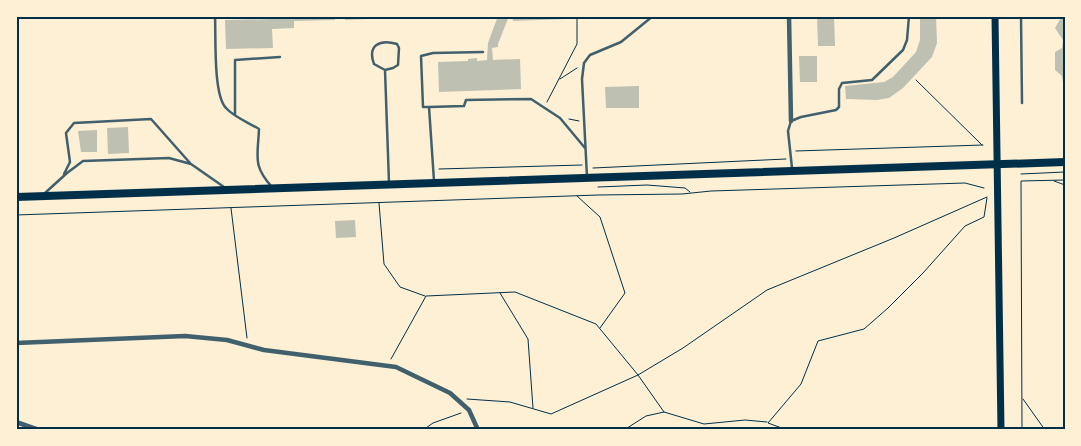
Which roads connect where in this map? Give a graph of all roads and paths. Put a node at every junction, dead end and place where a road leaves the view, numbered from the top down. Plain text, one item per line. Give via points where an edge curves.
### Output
1 (215, 16) edge
2 (653, 16) edge
3 (789, 16) edge
4 (909, 16) edge
5 (995, 16) edge
6 (1020, 16) edge
7 (577, 18) dead end
8 (483, 52) dead end
9 (280, 57) dead end
10 (584, 63) junction
11 (385, 70) junction
12 (559, 80) junction
13 (916, 80) dead end
14 (1022, 103) dead end
15 (538, 104) junction
16 (429, 107) junction
17 (236, 115) junction
18 (560, 118) junction
19 (584, 121) junction
20 (791, 121) junction
21 (590, 140) dead end
22 (585, 141) junction
23 (586, 148) junction
24 (790, 152) junction
25 (1065, 162) edge
26 (191, 164) junction
27 (998, 164) junction
28 (586, 167) junction
29 (433, 169) junction
30 (792, 172) junction
31 (1065, 172) edge
32 (1021, 174) dead end
33 (63, 176) junction
34 (587, 179) junction
35 (1054, 180) junction
36 (1065, 180) edge
37 (434, 183) junction
38 (389, 184) junction
39 (1065, 185) edge
40 (598, 187) dead end
41 (273, 188) junction
42 (984, 188) dead end
43 (228, 190) junction
44 (691, 193) junction
45 (42, 196) junction
46 (577, 196) junction
47 (16, 197) edge
48 (379, 203) junction
49 (230, 208) junction
50 (16, 215) edge
51 (500, 293) junction
52 (426, 296) junction
53 (600, 328) junction
54 (16, 343) edge
55 (248, 346) junction
56 (387, 366) junction
57 (638, 375) junction
58 (1022, 398) junction
59 (456, 399) junction
60 (533, 409) junction
61 (469, 410) junction
62 (664, 412) junction
63 (16, 422) edge
64 (768, 422) junction
65 (39, 430) edge
66 (423, 430) edge
67 (478, 430) edge
68 (624, 430) edge
69 (787, 430) edge
70 (1001, 430) edge
71 (1022, 430) edge
72 (1045, 430) edge

1 - 17 lane via 220,100
2 - 10 lane via 620,42 590,55
3 - 20 street
4 - 20 lane via 903,50 872,80 842,83 836,110
5 - 27 main road
6 - 14 lane
7 - 12 path via 577,44
8 - 16 lane via 421,56 423,107
9 - 17 lane via 235,60
10 - 12 path
10 - 19 lane
11 - 11 lane via 374,64 373,47 391,42 399,48 398,65
11 - 38 lane
12 - 15 path via 548,102
13 - 24 path via 983,145
15 - 16 lane via 531,99 466,100 464,106
15 - 18 lane
16 - 29 lane
17 - 41 lane via 259,129 258,165 262,176
18 - 19 path
18 - 23 lane
19 - 22 lane
20 - 24 lane via 788,131
21 - 22 lane
22 - 23 lane
23 - 28 lane
24 - 28 path via 786,159
24 - 30 lane
25 - 27 main road
26 - 33 lane via 170,158 83,161
26 - 33 lane via 151,118 74,123 66,133 70,162
26 - 43 lane
27 - 30 main road
27 - 70 main road
28 - 29 path
28 - 34 lane
29 - 37 lane
30 - 34 main road
31 - 32 path
33 - 45 lane
34 - 37 main road
35 - 36 path
35 - 39 path
35 - 58 path via 1021,182
37 - 38 main road
38 - 41 main road
40 - 44 path via 647,185 685,188
41 - 43 main road
42 - 44 path via 965,183
43 - 45 main road
44 - 46 path
45 - 47 main road
46 - 48 path
46 - 53 path via 600,217 625,293
48 - 49 path
48 - 52 path via 384,264 400,287
49 - 50 path
49 - 55 path
51 - 52 path
51 - 53 path via 515,292
51 - 60 path via 528,339
52 - 56 path
53 - 57 path
54 - 55 street via 185,336 227,340
55 - 56 street
56 - 59 street via 396,367
57 - 60 path via 551,414
57 - 62 path
57 - 64 path via 767,290 987,198 984,217 965,226 923,273 864,329 818,341 801,384
58 - 71 path
58 - 72 path
59 - 60 path via 510,402
59 - 61 street
61 - 66 path
61 - 67 street
62 - 64 path via 704,424 745,420
62 - 68 path via 646,416
63 - 65 street
64 - 69 path

